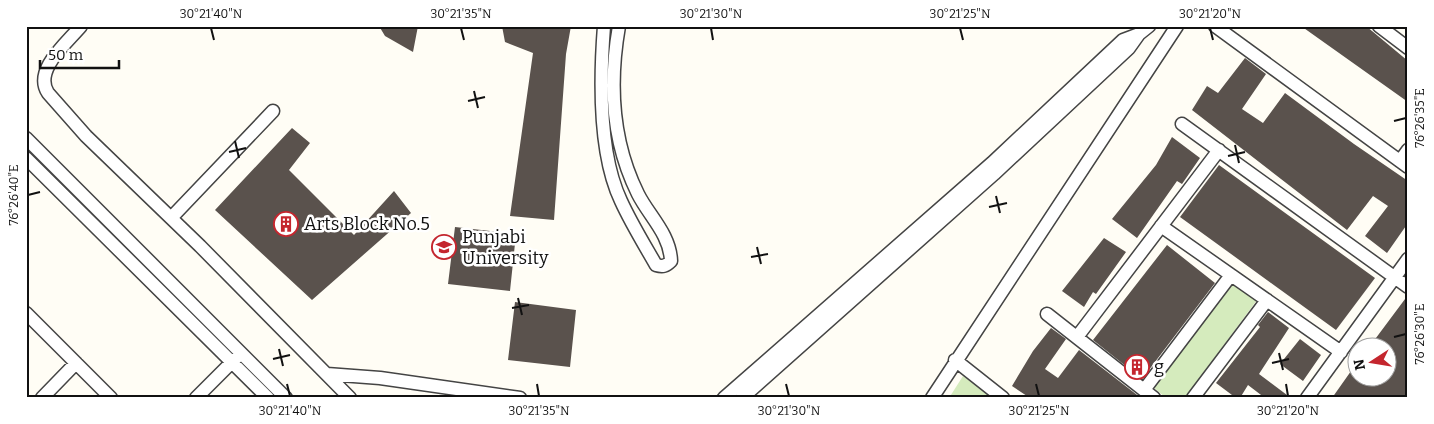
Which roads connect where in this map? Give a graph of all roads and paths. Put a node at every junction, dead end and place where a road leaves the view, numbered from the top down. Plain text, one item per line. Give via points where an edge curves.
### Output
1 (81, 26) edge
2 (604, 26) edge
3 (619, 26) edge
4 (1177, 26) edge
5 (1215, 26) edge
6 (1378, 26) edge
7 (1144, 30) edge
8 (1408, 48) edge
9 (1060, 106) junction
10 (273, 111) dead end
11 (1182, 124) dead end
12 (26, 138) edge
13 (1218, 150) junction
14 (1408, 150) edge
15 (26, 158) edge
16 (1404, 164) edge
17 (171, 218) junction
18 (1161, 226) junction
19 (1408, 259) edge
20 (1231, 275) junction
21 (1395, 277) junction
22 (1408, 287) edge
23 (1267, 300) junction
24 (26, 313) edge
25 (1047, 314) dead end
26 (1077, 337) junction
27 (1341, 352) junction
28 (236, 357) junction
29 (956, 360) junction
30 (76, 363) junction
31 (327, 374) junction
32 (1144, 390) junction
33 (42, 398) edge
34 (111, 398) edge
35 (196, 398) edge
36 (268, 398) edge
37 (286, 398) edge
38 (350, 398) edge
39 (520, 398) edge
40 (724, 398) edge
41 (742, 398) edge
42 (932, 398) edge
43 (1003, 398) edge
44 (1154, 398) edge
45 (1193, 398) edge
46 (1307, 398) edge

1 - 17 street via 54,57 43,77 43,86 86,136
2 - 3 street via 601,68 606,150 620,200 656,265 661,267 671,261 668,241 632,183 616,134 614,102
4 - 29 street
5 - 16 street
6 - 8 street
7 - 9 street via 1129,48
9 - 40 street
9 - 41 street
10 - 17 street
11 - 13 street
12 - 28 street
13 - 18 street
13 - 21 street
14 - 16 street
15 - 28 street
17 - 31 street
18 - 20 street
18 - 26 street
19 - 21 street
20 - 23 street
20 - 32 street
21 - 22 street
21 - 27 street
23 - 27 street
23 - 45 street
24 - 30 street
25 - 26 street
26 - 32 street
27 - 46 street
28 - 35 street
28 - 36 street
28 - 37 street
29 - 42 street
29 - 43 street
30 - 33 street
30 - 34 street
31 - 38 street
31 - 39 street via 380,378
32 - 44 street

